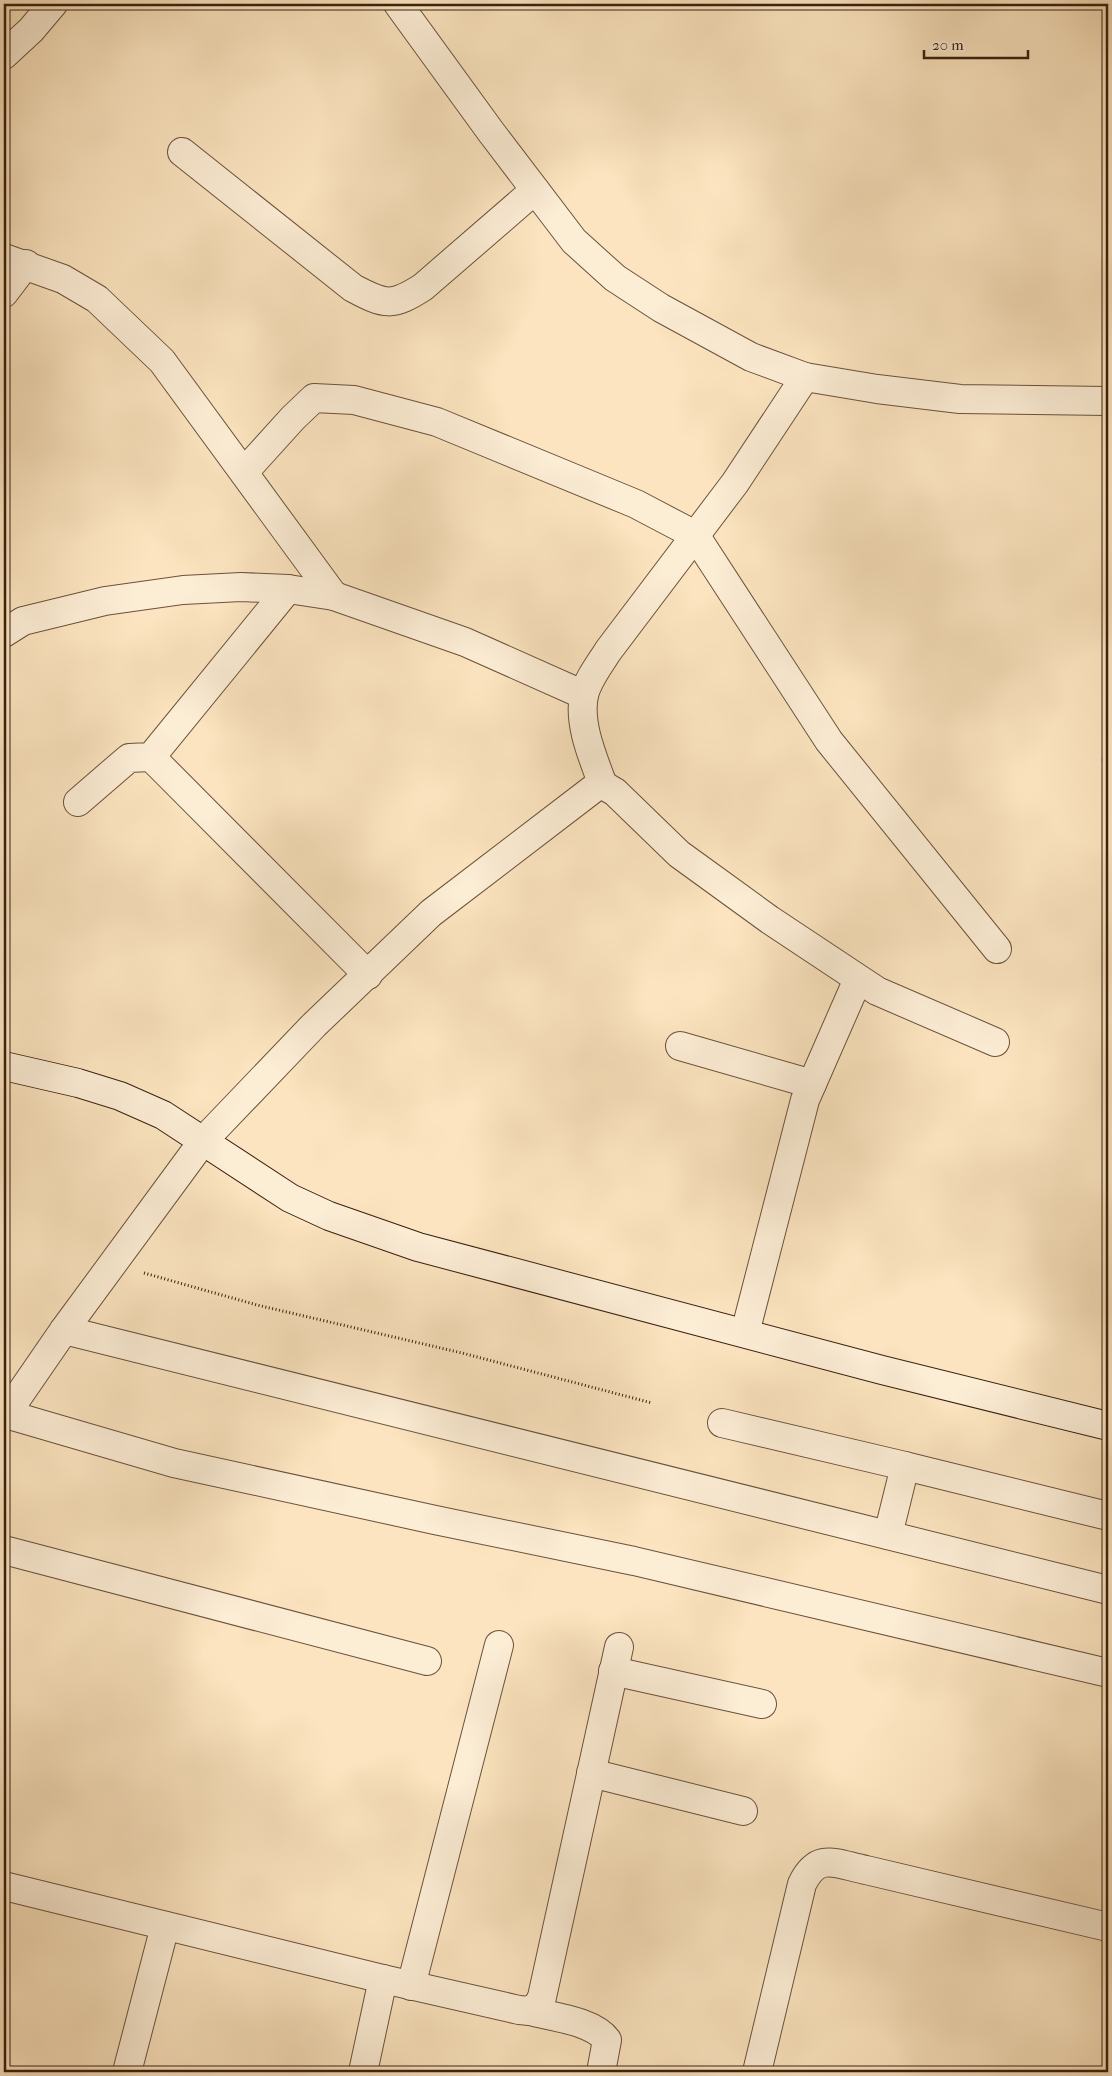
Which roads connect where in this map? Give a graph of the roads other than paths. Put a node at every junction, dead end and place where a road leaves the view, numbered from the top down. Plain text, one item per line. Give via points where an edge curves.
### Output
1 (53, 4) edge
2 (398, 4) edge
3 (4, 55) edge
4 (182, 152) dead end
5 (535, 190) junction
6 (15, 261) edge
7 (4, 293) edge
8 (805, 377) junction
9 (1108, 401) edge
10 (245, 472) junction
11 (695, 534) junction
12 (288, 589) junction
13 (334, 596) junction
14 (4, 631) edge
15 (584, 695) junction
16 (151, 757) junction
17 (603, 785) junction
18 (78, 802) dead end
19 (997, 949) dead end
20 (368, 975) junction
21 (858, 979) junction
22 (995, 1042) dead end
23 (680, 1046) dead end
24 (4, 1066) edge
25 (812, 1084) junction
26 (203, 1141) junction
27 (64, 1330) junction
28 (745, 1333) junction
29 (5, 1415) edge
30 (722, 1423) dead end
31 (1108, 1426) edge
32 (905, 1466) junction
33 (1108, 1516) edge
34 (888, 1535) junction
35 (4, 1550) edge
36 (1108, 1590) edge
37 (499, 1645) dead end
38 (427, 1661) dead end
39 (1108, 1673) edge
40 (762, 1704) dead end
41 (591, 1773) junction
42 (742, 1810) dead end
43 (4, 1886) edge
44 (164, 1926) junction
45 (1108, 1927) edge
46 (383, 1980) junction
47 (411, 1986) junction
48 (530, 2011) junction
49 (127, 2072) edge
50 (363, 2072) edge
51 (601, 2072) edge
52 (756, 2072) edge

1 - 3 street
2 - 5 street
4 - 5 street via 353,288 375,300 391,302 407,298 423,287
5 - 8 street via 574,241 615,278 661,308 751,357
6 - 7 street
6 - 10 street via 63,279 97,299 130,329 162,361
8 - 9 street via 960,399
8 - 11 street via 735,483
10 - 11 street via 314,398 354,400 437,422 636,504
10 - 13 street
11 - 15 street via 608,651
11 - 19 street via 828,741
12 - 13 street
12 - 14 street via 183,590 105,601 24,621
12 - 16 street
13 - 15 street via 464,642
15 - 17 street via 585,726
16 - 18 street via 129,758
16 - 20 street
17 - 20 street via 592,789 431,914
17 - 21 street via 615,792 679,854
20 - 26 street via 314,1025
21 - 22 street via 877,992
21 - 25 street
23 - 25 street
24 - 26 street via 120,1096 163,1115
25 - 28 street via 805,1100
26 - 27 street
26 - 28 street via 290,1198 362,1228 418,1247
27 - 29 street
27 - 34 street
28 - 31 street
29 - 39 street via 174,1463 634,1561
30 - 32 street
32 - 33 street
32 - 34 street
34 - 36 street
35 - 38 street
37 - 47 street
40 - 41 street via 616,1659
41 - 42 street
41 - 48 street via 542,1997
43 - 44 street
44 - 46 street
44 - 49 street
45 - 52 street via 866,1870 829,1862 818,1863 802,1884
46 - 47 street
46 - 50 street
47 - 48 street
48 - 51 street via 601,2032 606,2040

